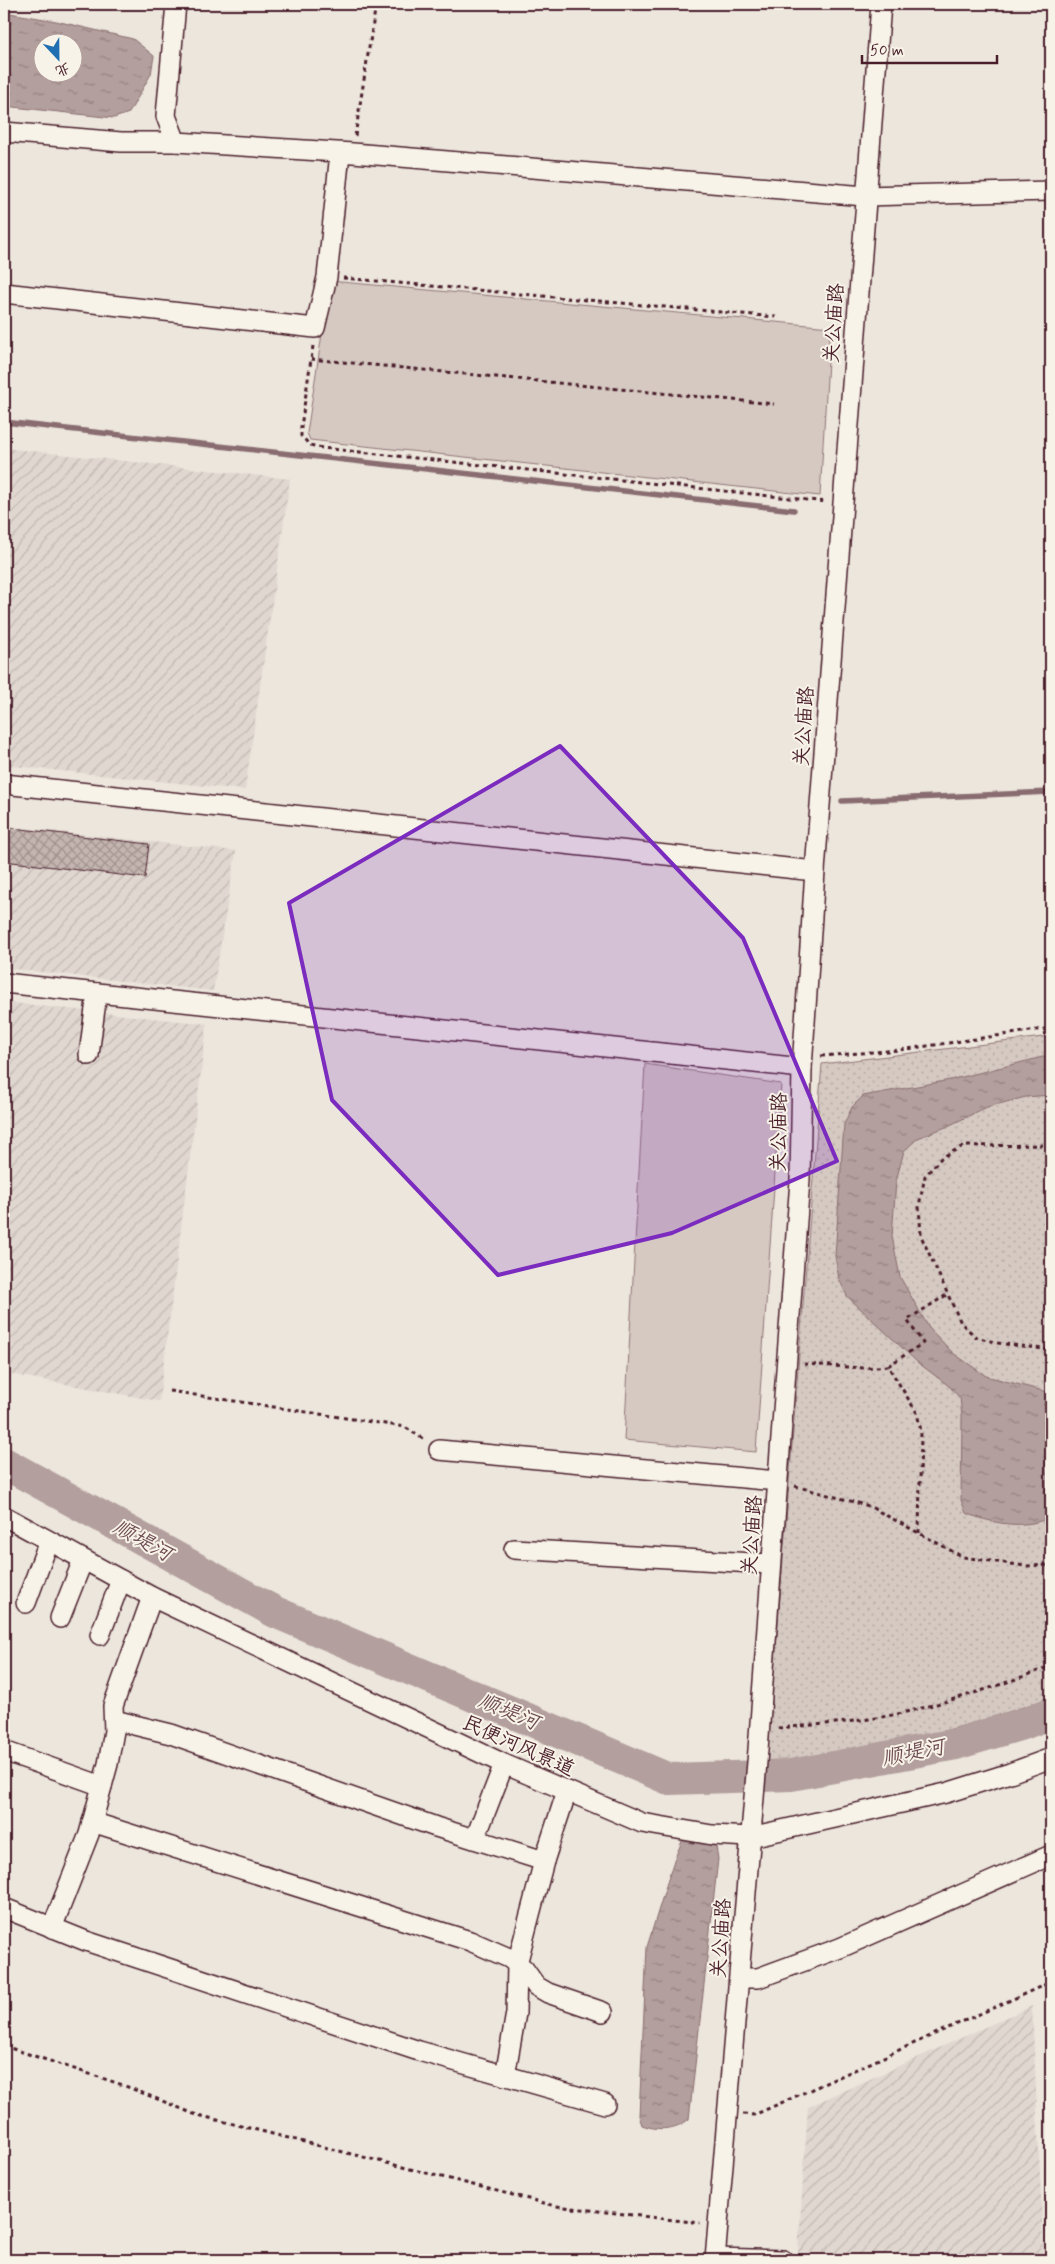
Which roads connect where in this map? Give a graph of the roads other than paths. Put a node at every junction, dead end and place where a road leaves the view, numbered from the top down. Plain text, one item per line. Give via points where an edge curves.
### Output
1 (176, 4) edge
2 (881, 4) edge
3 (4, 132) edge
4 (176, 142) junction
5 (346, 153) junction
6 (1051, 191) edge
7 (865, 196) junction
8 (4, 293) edge
9 (4, 784) edge
10 (815, 871) junction
11 (4, 983) edge
12 (97, 993) junction
13 (89, 1055) dead end
14 (802, 1062) junction
15 (439, 1450) road end
16 (777, 1481) junction
17 (4, 1516) edge
18 (49, 1541) junction
19 (514, 1549) dead end
20 (83, 1560) junction
21 (771, 1564) junction
22 (121, 1580) junction
23 (152, 1597) junction
24 (26, 1604) dead end
25 (60, 1618) dead end
26 (100, 1635) dead end
27 (114, 1720) junction
28 (4, 1751) edge
29 (1051, 1758) edge
30 (504, 1764) junction
31 (102, 1786) junction
32 (567, 1791) junction
33 (92, 1822) junction
34 (750, 1829) junction
35 (475, 1839) junction
36 (1051, 1855) edge
37 (544, 1861) junction
38 (4, 1908) edge
39 (52, 1928) junction
40 (517, 1964) junction
41 (740, 1978) junction
42 (603, 2012) dead end
43 (505, 2076) junction
44 (605, 2104) dead end
45 (715, 2259) edge
46 (783, 2260) edge

1 - 4 street via 166,116
2 - 7 street, 关公庙路
3 - 4 street via 121,142
4 - 5 street
5 - 7 street
5 - 8 street via 316,328
6 - 7 street
7 - 10 street, 关公庙路
9 - 10 street
10 - 14 street, 关公庙路
11 - 12 street
12 - 13 street
12 - 14 street
14 - 16 street, 关公庙路 via 800,1180
15 - 16 street
16 - 21 street, 关公庙路
17 - 18 street, 民便河风景道
18 - 20 street, 民便河风景道
18 - 24 street
19 - 21 street
20 - 22 street, 民便河风景道
20 - 25 street
21 - 34 street, 关公庙路
22 - 23 street, 民便河风景道
22 - 26 street
23 - 27 street via 113,1706
23 - 30 street, 民便河风景道
27 - 31 street
27 - 35 street via 171,1734
28 - 31 street
29 - 34 street, 民便河风景道 via 946,1793
30 - 32 street, 民便河风景道
30 - 35 street
31 - 33 street
32 - 34 street, 民便河风景道 via 642,1823 712,1835
32 - 37 street
33 - 39 street
33 - 40 street via 470,1941
34 - 41 street, 关公庙路
35 - 37 street
36 - 41 street via 840,1948 758,1978
37 - 40 street
38 - 39 street
39 - 43 street via 410,2048
40 - 42 street via 536,1986 548,1993
40 - 43 street via 516,2012
41 - 45 street, 关公庙路
43 - 44 street
45 - 46 street

